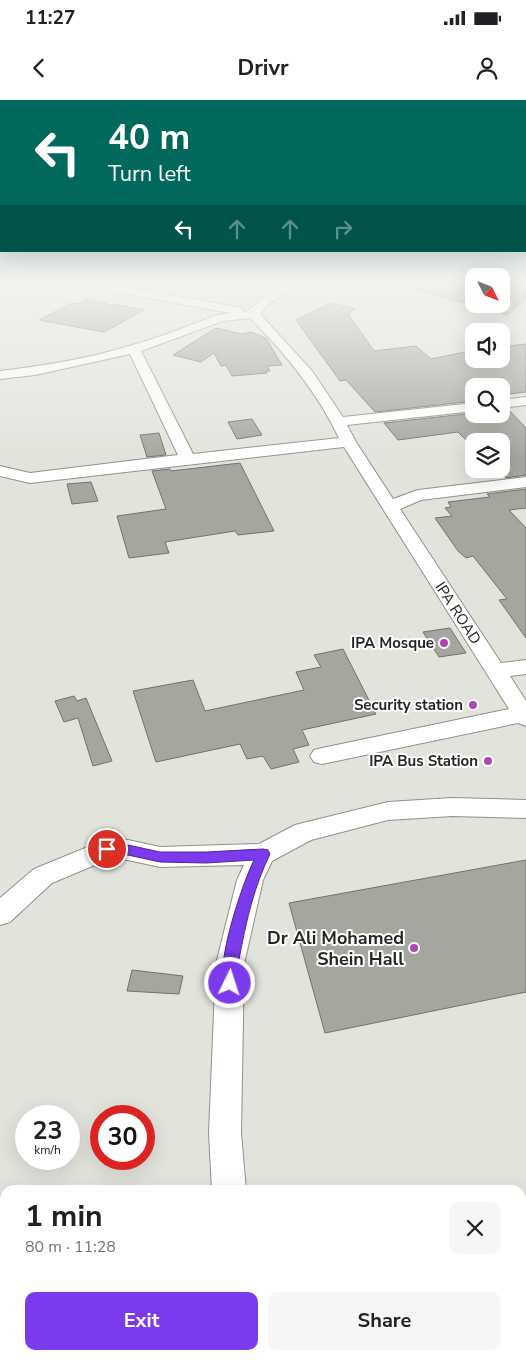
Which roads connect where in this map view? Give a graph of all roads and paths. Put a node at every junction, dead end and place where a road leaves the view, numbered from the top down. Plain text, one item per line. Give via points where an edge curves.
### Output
1 (151, 343) edge
2 (283, 343) edge
3 (134, 349) junction
4 (0, 375) edge
5 (526, 401) edge
6 (510, 403) edge
7 (465, 408) edge
8 (339, 422) junction
9 (348, 442) junction
10 (188, 459) junction
11 (0, 472) edge
12 (526, 482) edge
13 (390, 507) junction
14 (526, 668) edge
15 (495, 670) junction
16 (525, 716) edge
17 (322, 756) dead end
18 (526, 809) edge
19 (263, 854) junction
20 (0, 914) edge
21 (229, 1185) edge

1 - 3 street
2 - 8 street, IPA ROAD
3 - 4 street
3 - 10 street
5 - 6 street
7 - 8 street
8 - 9 street, IPA ROAD
9 - 10 street
9 - 13 street, IPA ROAD
10 - 11 street via 30,478
12 - 13 street via 418,495
13 - 15 street, IPA ROAD
14 - 15 street
15 - 16 street, IPA ROAD
16 - 17 street
18 - 19 street via 452,807 388,810 304,832
19 - 20 street via 160,857 107,849 43,876
19 - 21 street via 250,880 230,964 225,1133

